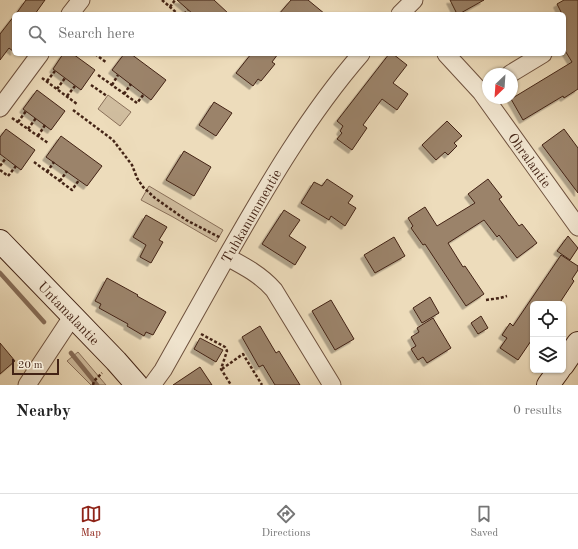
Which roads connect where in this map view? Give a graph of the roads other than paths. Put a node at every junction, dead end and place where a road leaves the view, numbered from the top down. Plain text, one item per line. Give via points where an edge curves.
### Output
1 (81, 0) edge
2 (414, 0) edge
3 (72, 12) edge
4 (403, 12) edge
5 (38, 56) edge
6 (359, 56) edge
7 (448, 56) edge
8 (540, 56) edge
9 (518, 69) edge
10 (482, 88) edge
11 (494, 104) edge
12 (3, 110) edge
13 (578, 227) edge
14 (0, 242) edge
15 (230, 251) junction
16 (72, 317) junction
17 (578, 344) edge
18 (566, 361) edge
19 (557, 373) edge
20 (27, 385) edge
21 (137, 385) edge
22 (152, 385) edge
23 (332, 385) edge
24 (548, 385) edge

1 - 3 street
2 - 4 street
5 - 12 street
6 - 15 street, Tuhkanummentie via 302,133 258,200
7 - 10 street, Ohralantie
8 - 9 street
11 - 13 street, Ohralantie
14 - 16 street, Untamalantie
15 - 22 street, Tuhkanummentie
15 - 23 street via 274,290
16 - 20 street
16 - 21 street, Untamalantie
17 - 18 street
19 - 24 street

